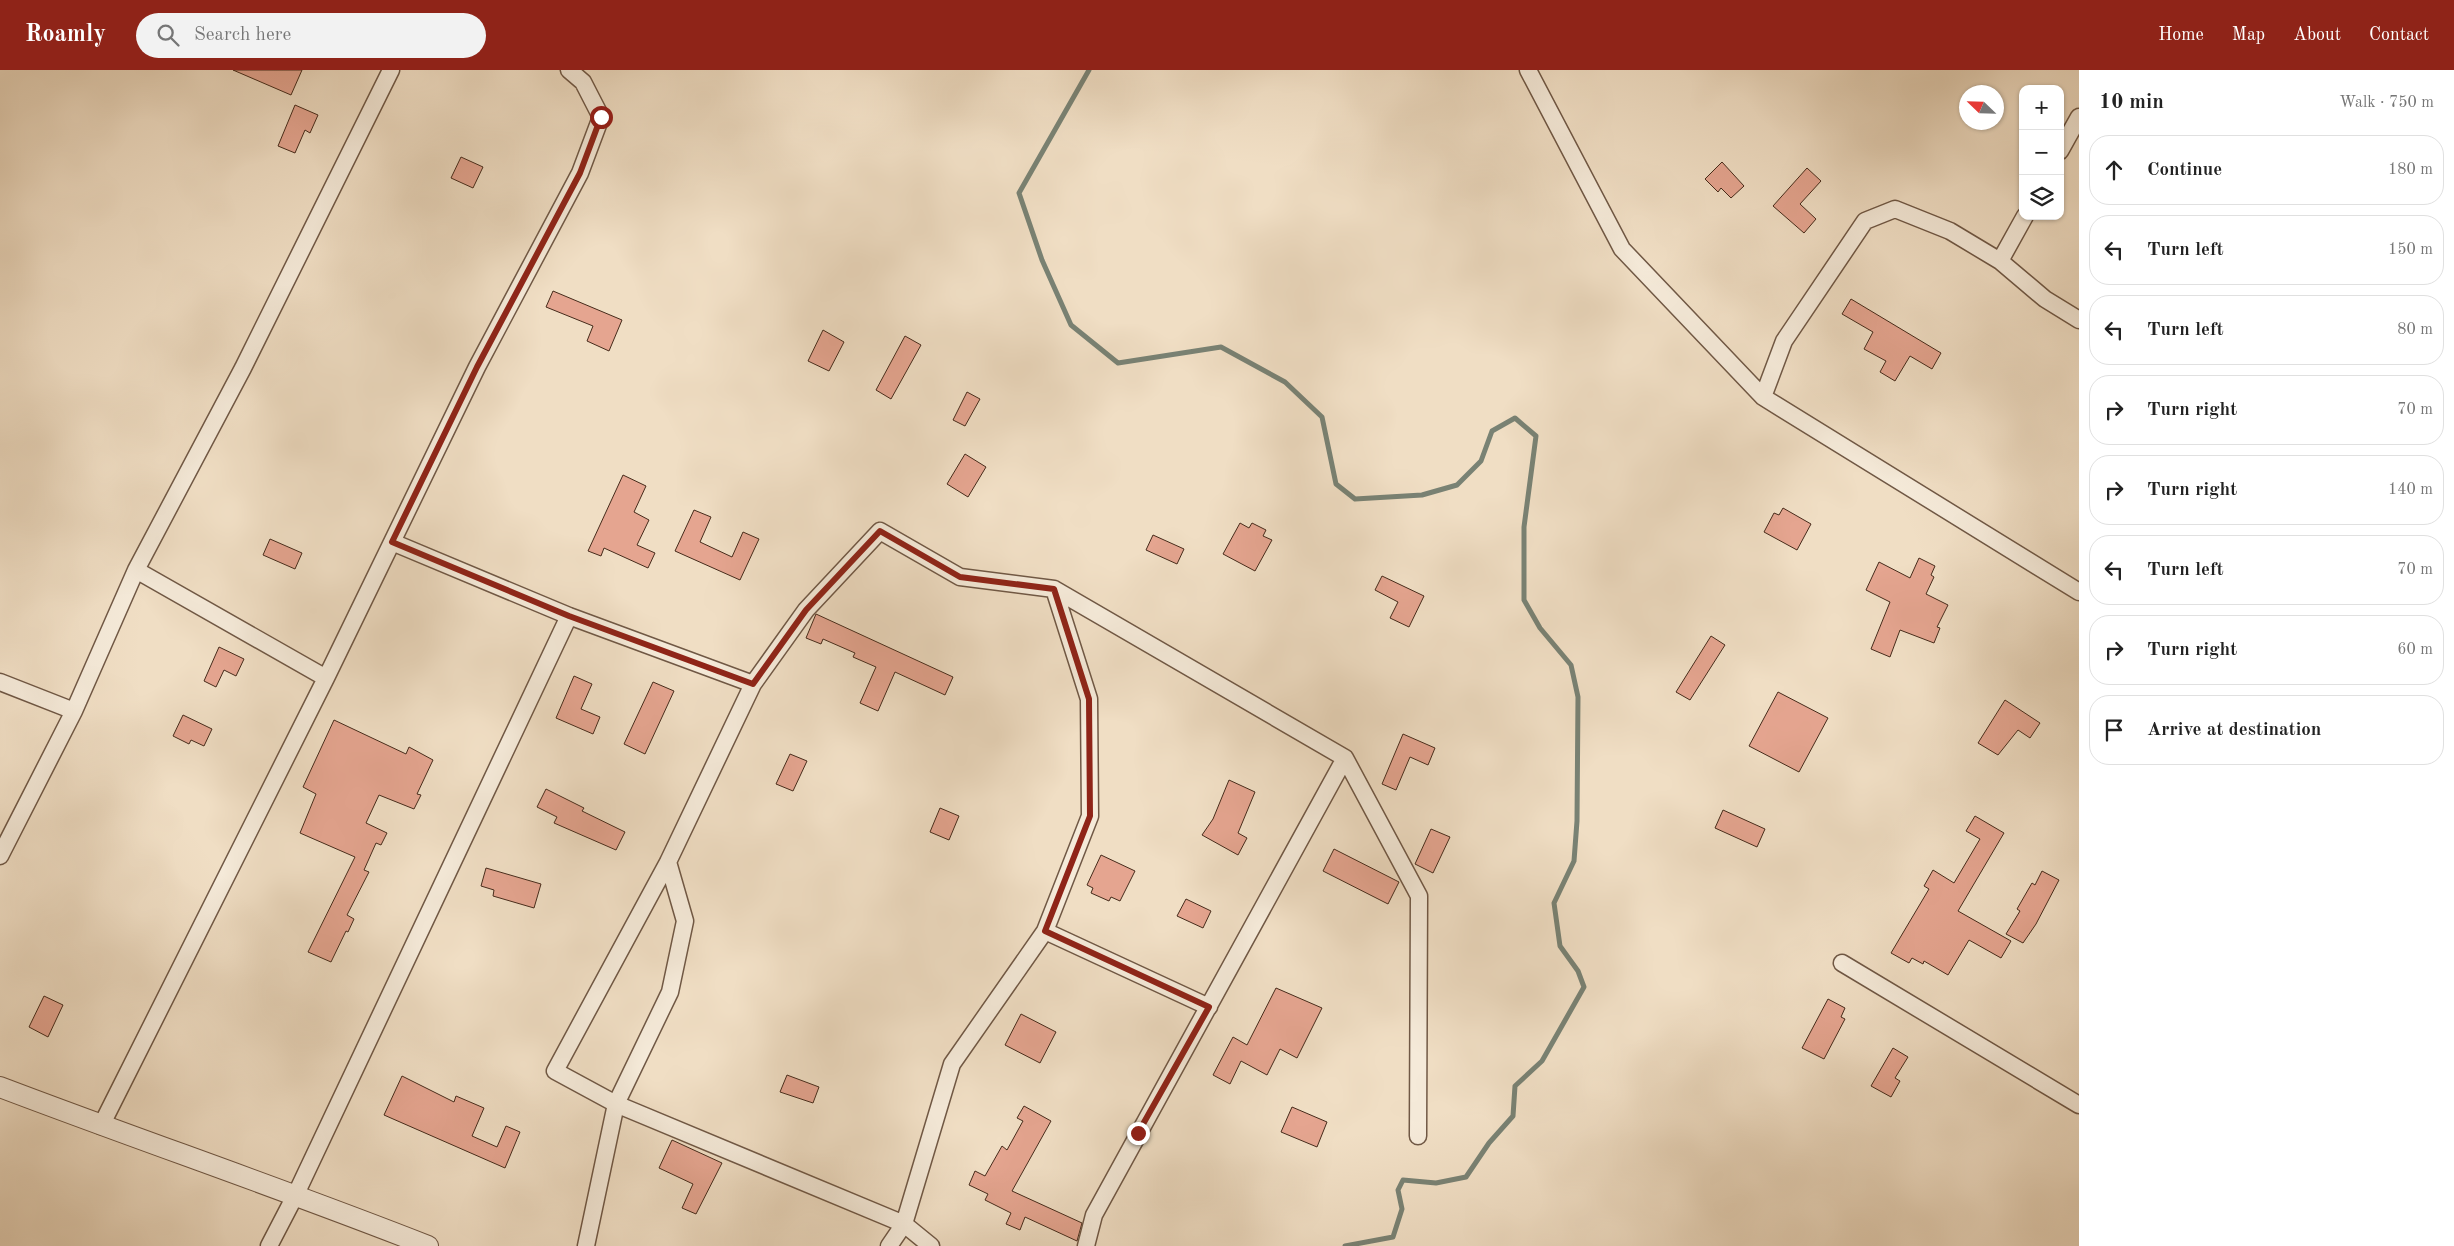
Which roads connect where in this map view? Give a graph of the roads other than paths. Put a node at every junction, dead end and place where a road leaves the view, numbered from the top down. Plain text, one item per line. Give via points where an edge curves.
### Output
1 (391, 70) edge
2 (569, 70) edge
3 (1528, 70) edge
4 (2079, 117) edge
5 (2064, 144) edge
6 (2023, 220) edge
7 (2000, 262) junction
8 (2079, 320) edge
9 (1763, 397) junction
10 (392, 542) junction
11 (136, 570) junction
12 (1054, 589) junction
13 (2079, 592) edge
14 (569, 616) junction
15 (326, 678) junction
16 (0, 682) edge
17 (753, 684) junction
18 (74, 711) junction
19 (1345, 758) junction
20 (0, 856) edge
21 (668, 862) junction
22 (1045, 931) junction
23 (1842, 963) dead end
24 (1209, 1007) junction
25 (0, 1086) edge
26 (616, 1104) junction
27 (2079, 1105) edge
28 (101, 1126) junction
29 (1418, 1136) dead end
30 (296, 1194) junction
31 (904, 1224) junction
32 (269, 1246) edge
33 (428, 1246) edge
34 (586, 1246) edge
35 (889, 1246) edge
36 (931, 1246) edge
37 (1086, 1246) edge

1 - 11 street via 243,368
2 - 10 street via 583,82 601,117 580,173 477,367
3 - 9 street via 1622,249
4 - 5 street
6 - 7 street
7 - 8 street via 2045,300
7 - 9 street via 1950,231 1895,209 1865,221 1784,341
9 - 13 street
10 - 14 street
10 - 15 street
11 - 15 street
11 - 18 street
12 - 17 street via 960,577 880,531 806,610
12 - 19 street
12 - 22 street via 1089,699 1090,816
14 - 17 street
14 - 30 street
15 - 28 street
16 - 18 street
17 - 21 street
18 - 20 street
19 - 24 street
19 - 29 street via 1418,896
21 - 26 street via 685,921 674,974 670,992
21 - 26 street via 555,1071
22 - 24 street
22 - 31 street via 952,1064
23 - 27 street
24 - 37 street via 1094,1215
25 - 28 street
26 - 31 street
26 - 34 street
28 - 30 street
30 - 32 street
30 - 33 street
31 - 35 street
31 - 36 street

